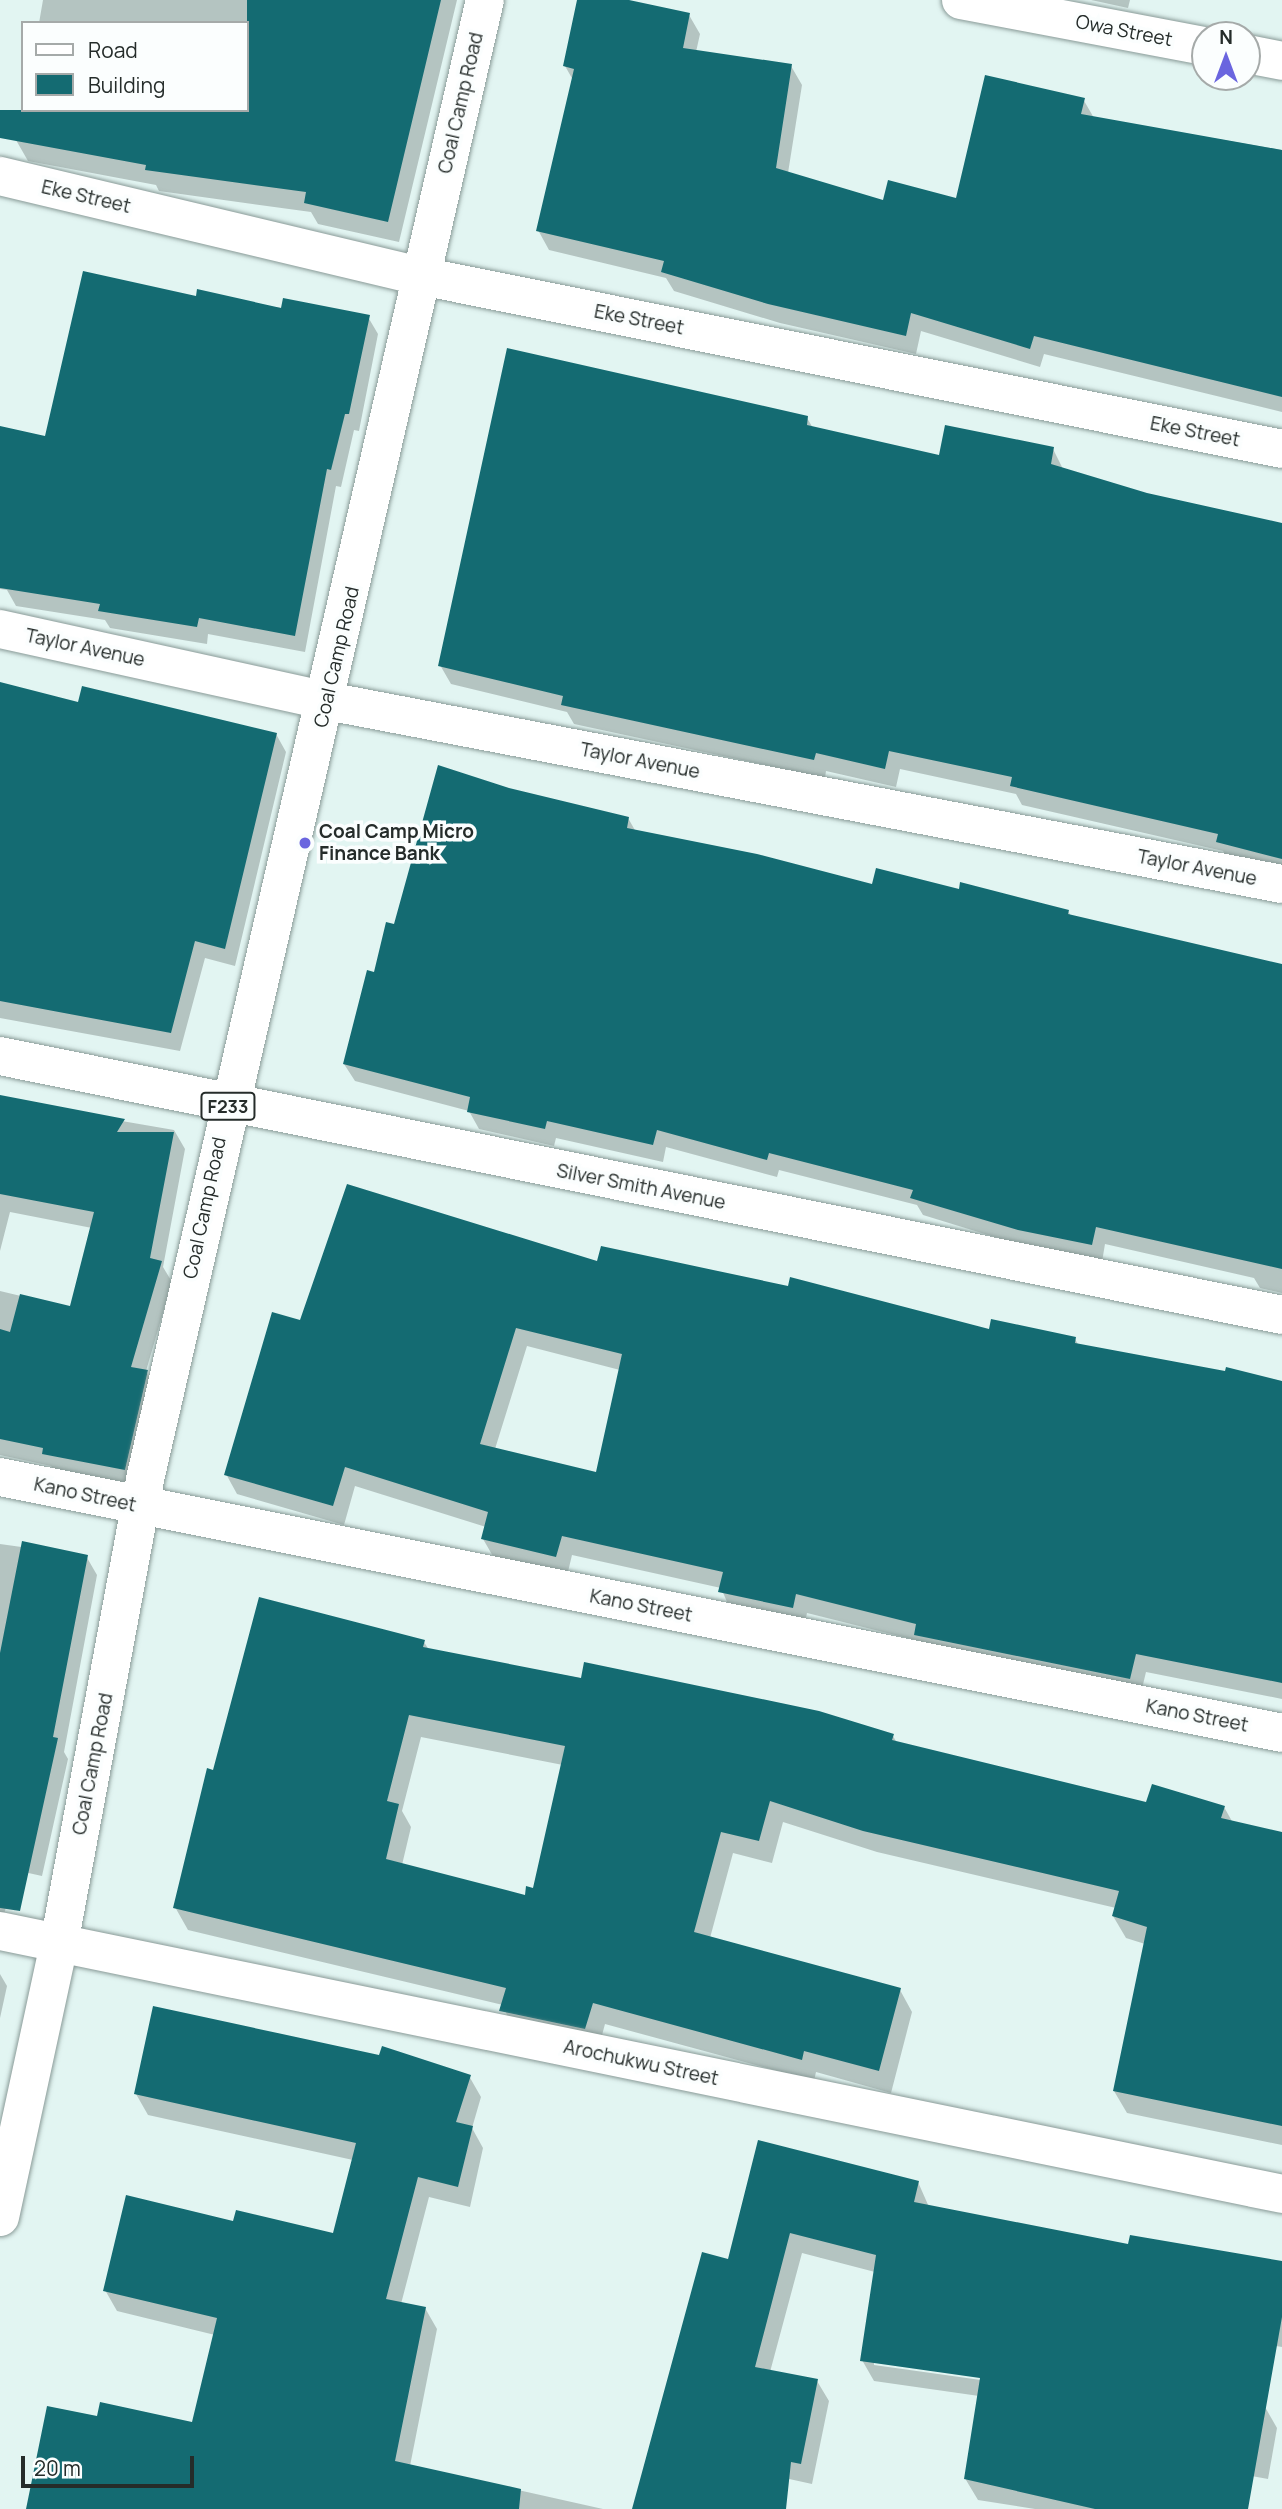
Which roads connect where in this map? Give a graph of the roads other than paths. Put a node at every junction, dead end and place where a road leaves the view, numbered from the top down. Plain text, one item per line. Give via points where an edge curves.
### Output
1 (485, 0) edge
2 (961, 0) edge
3 (1191, 43) edge
4 (1261, 57) edge
5 (1282, 61) edge
6 (0, 176) edge
7 (421, 276) junction
8 (1282, 449) edge
9 (0, 629) edge
10 (327, 701) junction
11 (1282, 884) edge
12 (0, 1056) edge
13 (228, 1105) junction
14 (1282, 1315) edge
15 (0, 1477) edge
16 (141, 1507) junction
17 (1282, 1733) edge
18 (0, 1931) edge
19 (59, 1944) junction
20 (1282, 2194) edge
21 (0, 2217) edge

1 - 7 street, Coal Camp Road / F233
2 - 3 street, Owa Street
4 - 5 street
6 - 7 street, Eke Street
7 - 8 street, Eke Street
7 - 10 street, Coal Camp Road / F233
9 - 10 street, Taylor Avenue
10 - 11 street, Taylor Avenue
10 - 13 street, Coal Camp Road / F233
12 - 13 street, Silver Smith Avenue
13 - 14 street, Silver Smith Avenue
13 - 16 street, Coal Camp Road / F233
15 - 16 street, Kano Street
16 - 17 street, Kano Street
16 - 19 street, Coal Camp Road / F233
18 - 19 street, Arochukwu Street
19 - 20 street, Arochukwu Street
19 - 21 street, Coal Camp Road / F233

